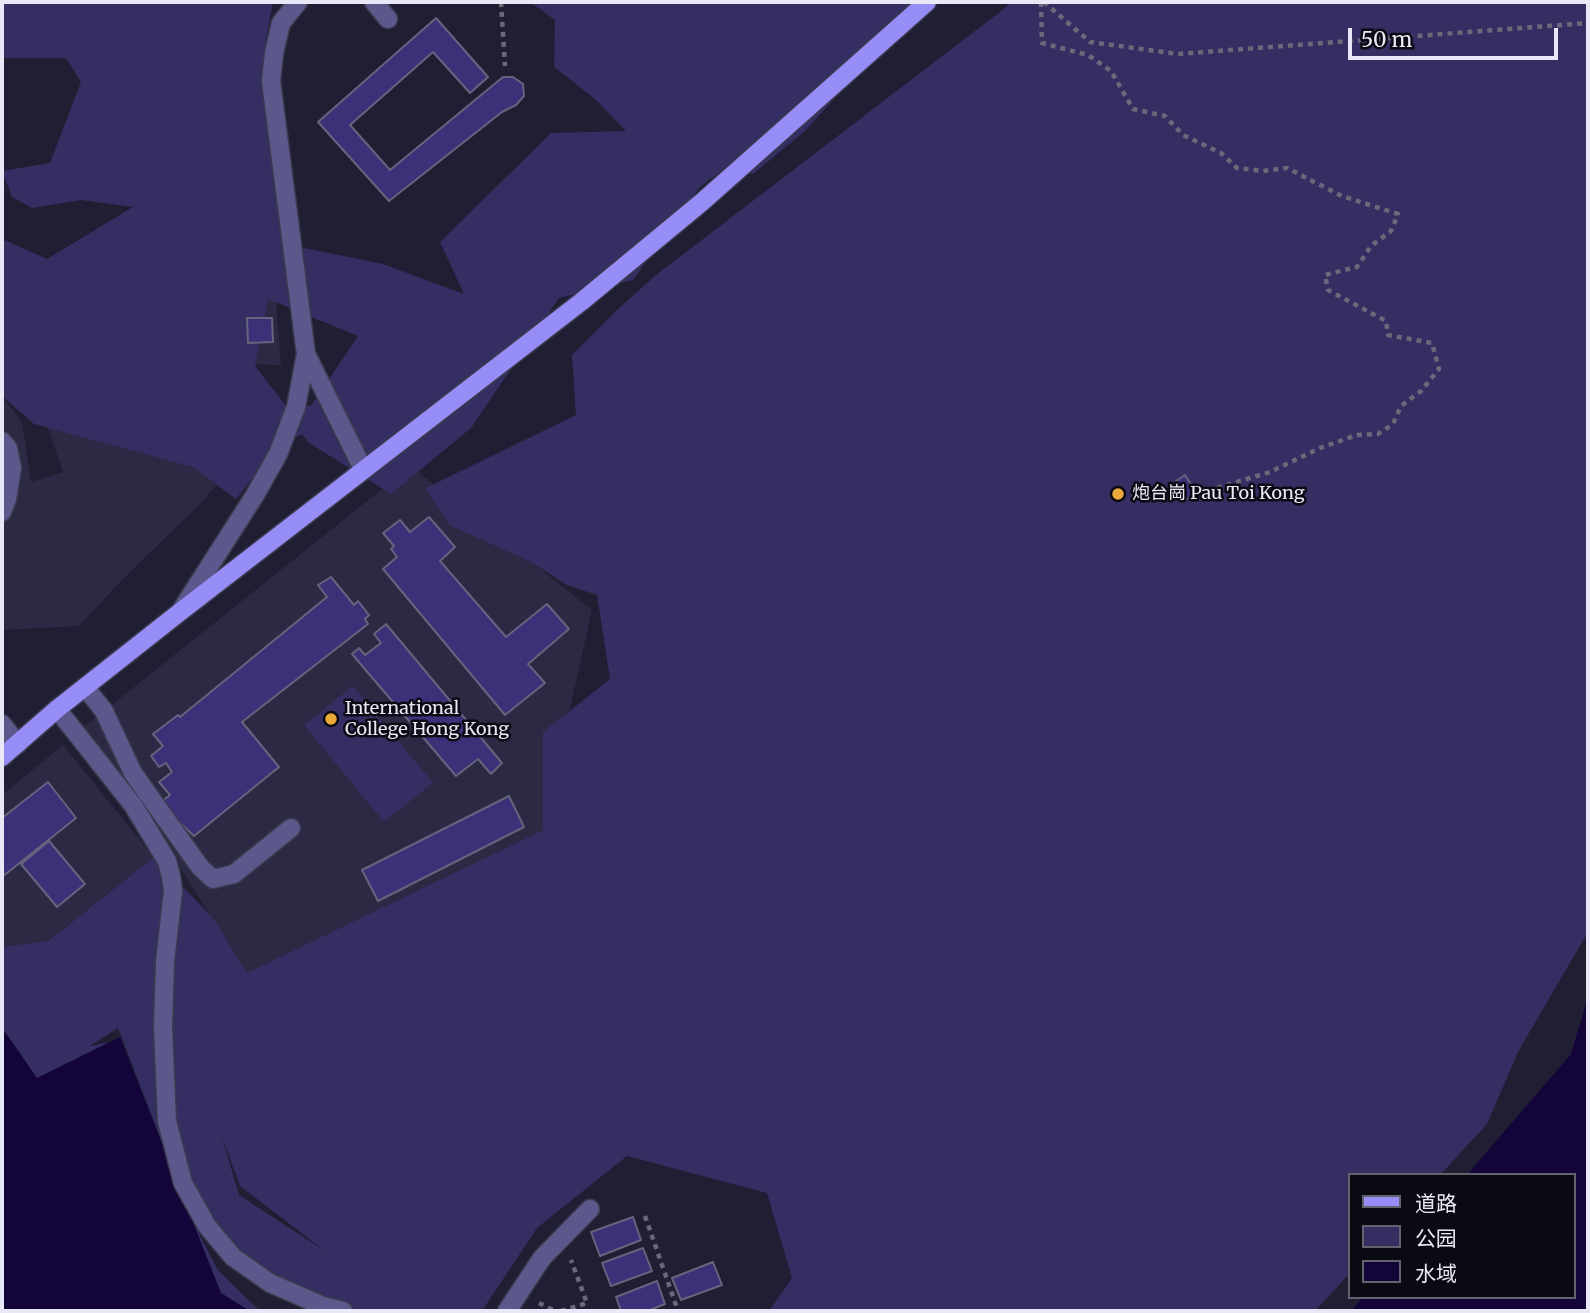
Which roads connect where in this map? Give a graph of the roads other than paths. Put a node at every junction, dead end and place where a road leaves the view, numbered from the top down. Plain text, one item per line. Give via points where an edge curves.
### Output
1 (298, 2) edge
2 (374, 2) edge
3 (928, 2) edge
4 (387, 19) dead end
5 (306, 354) junction
6 (2, 441) edge
7 (363, 469) junction
8 (2, 512) edge
9 (180, 612) junction
10 (85, 687) junction
11 (57, 709) junction
12 (2, 724) edge
13 (18, 744) junction
14 (2, 757) edge
15 (291, 828) dead end
16 (590, 1209) dead end
17 (342, 1311) edge
18 (508, 1311) edge

1 - 5 lane via 281,23 271,81
2 - 4 lane
3 - 7 main road via 702,202 581,302
5 - 7 lane
5 - 9 lane via 296,407 278,454
6 - 8 lane via 12,468
7 - 9 main road
9 - 10 main road
10 - 11 main road
10 - 15 lane via 104,711 133,773 200,867 214,879 234,874
11 - 13 main road
11 - 17 lane via 132,806 172,876 163,1027 167,1121 183,1183 207,1226 233,1256 270,1283
12 - 13 lane
13 - 14 main road
16 - 18 lane via 542,1258

